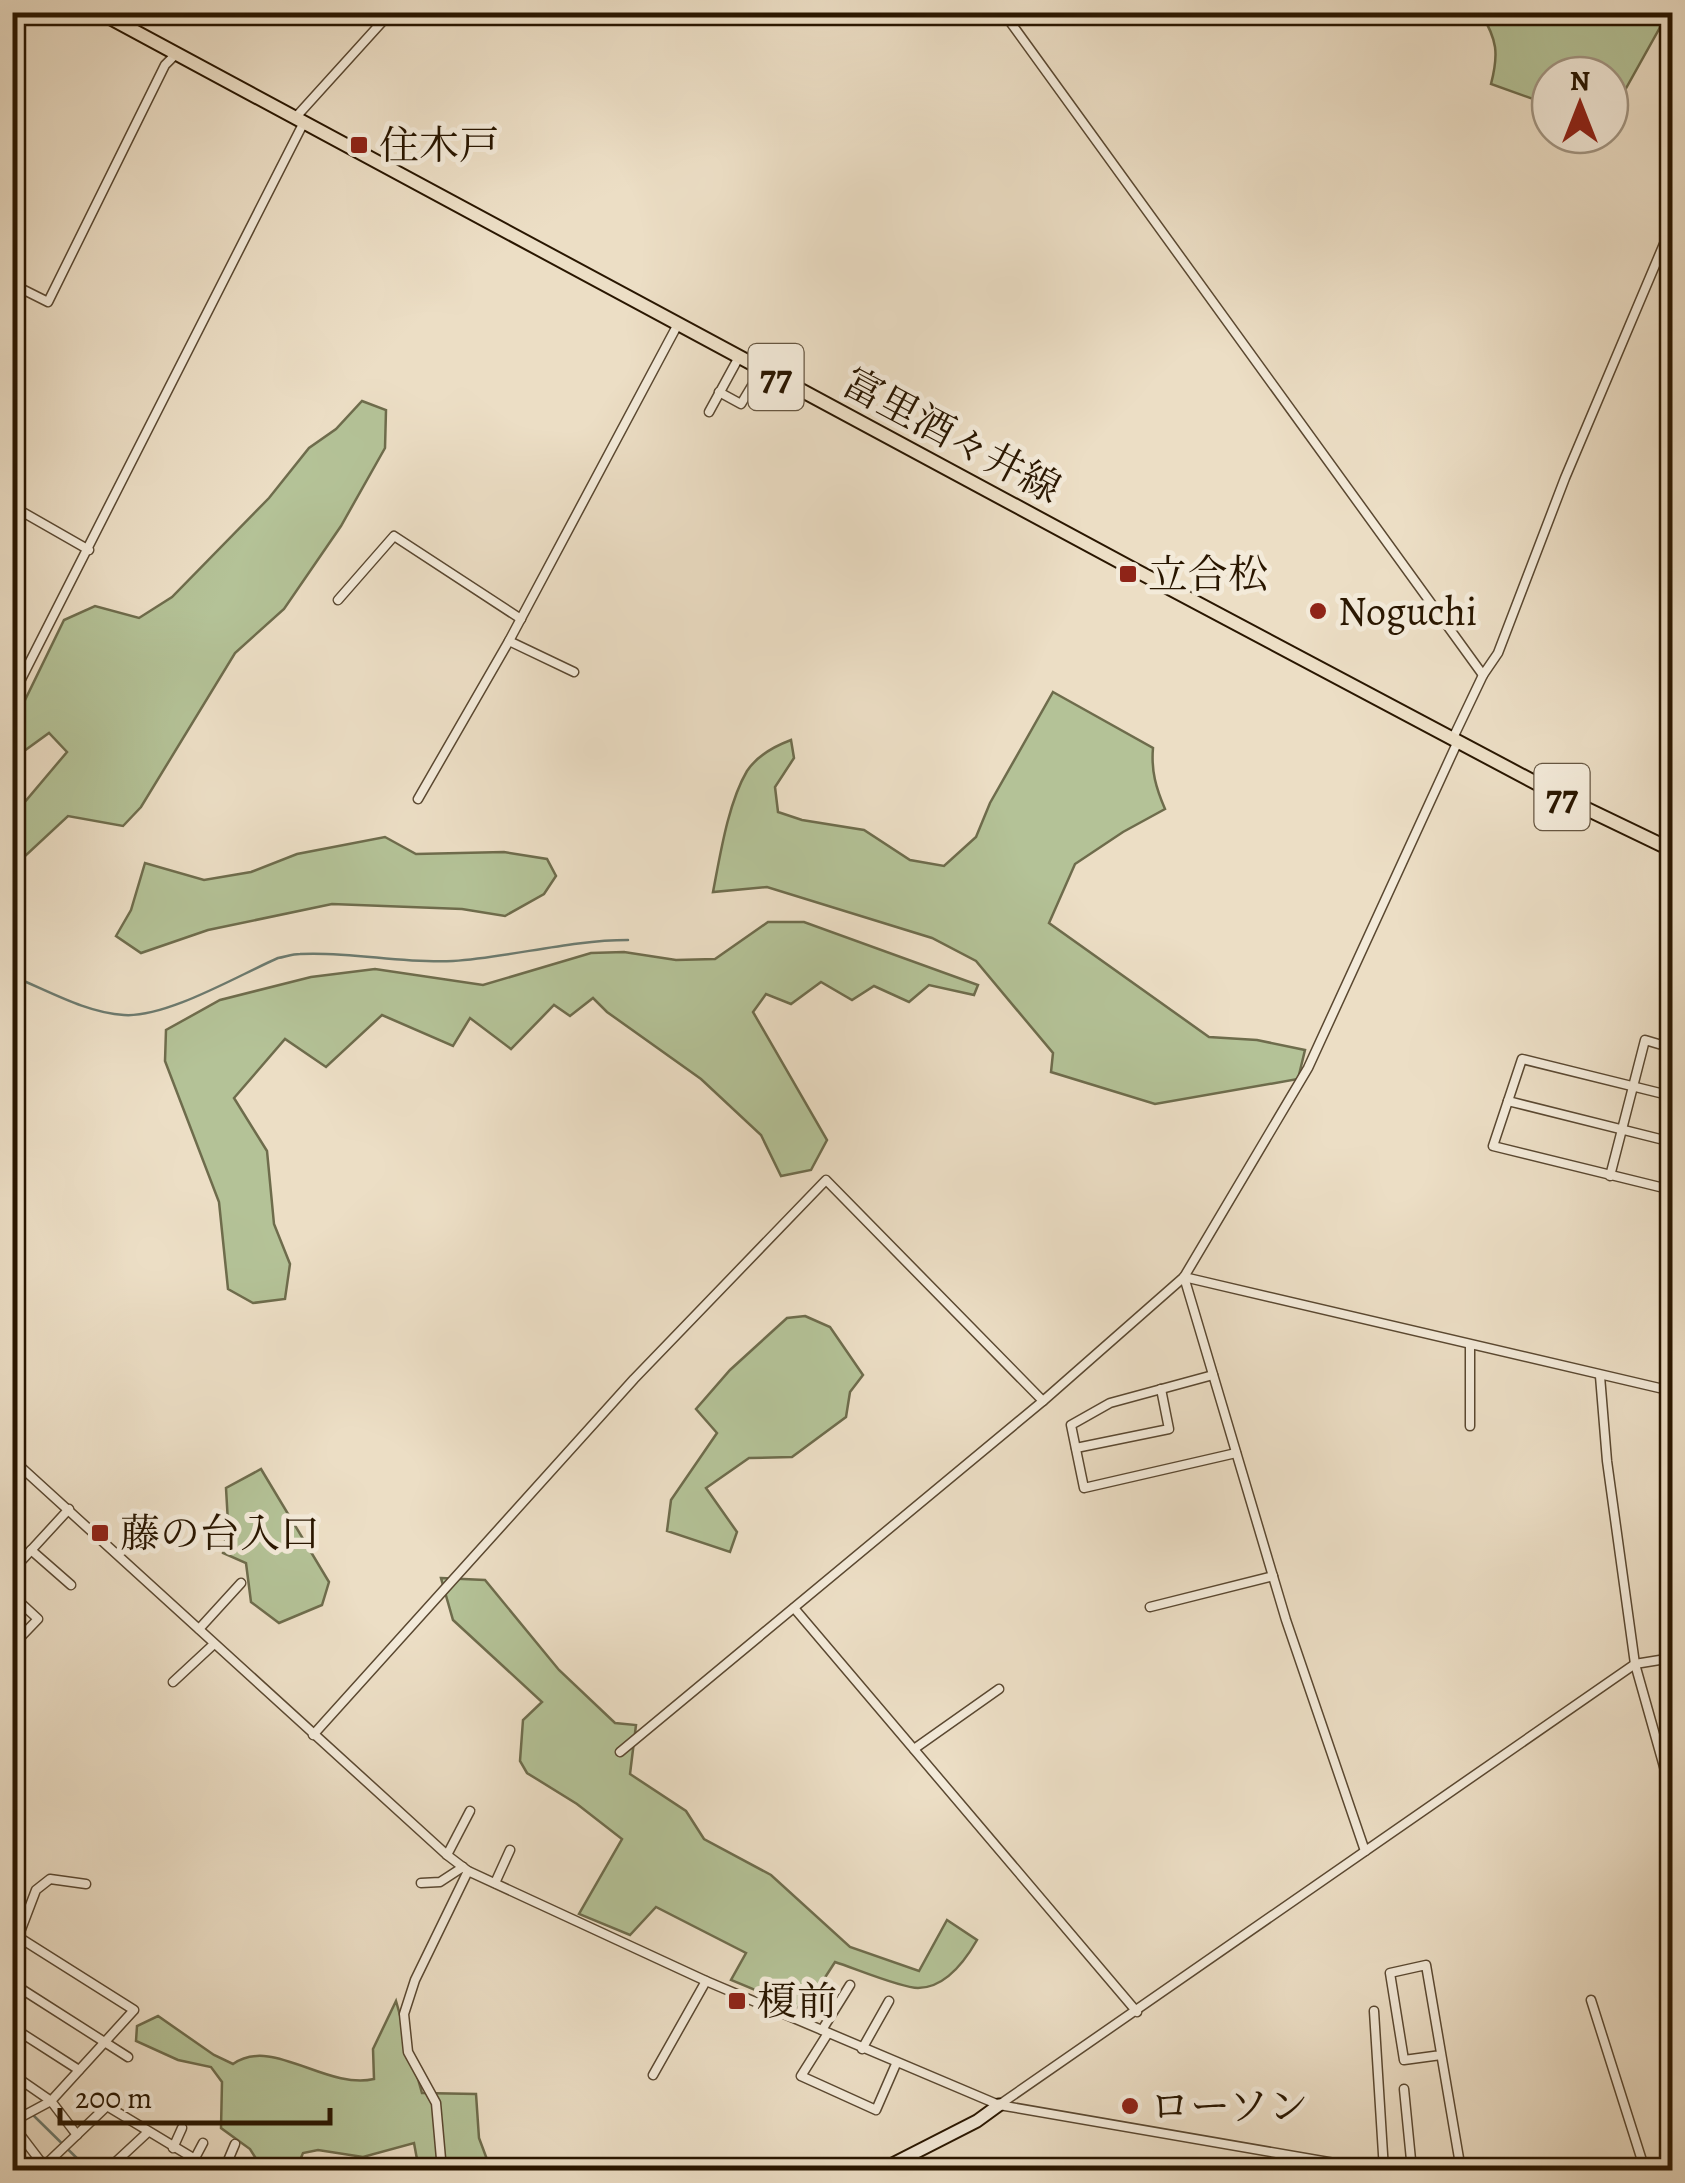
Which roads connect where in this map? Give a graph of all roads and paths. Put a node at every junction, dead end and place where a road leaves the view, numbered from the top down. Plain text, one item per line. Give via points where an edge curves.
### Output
1 (100, 12) edge
2 (391, 12) edge
3 (1003, 12) edge
4 (177, 53) junction
5 (300, 120) junction
6 (1672, 225) edge
7 (12, 284) edge
8 (678, 324) junction
9 (739, 357) junction
10 (762, 369) junction
11 (720, 392) junction
12 (708, 412) dead end
13 (12, 506) edge
14 (89, 550) junction
15 (338, 600) dead end
16 (520, 619) junction
17 (509, 640) junction
18 (574, 672) dead end
19 (1483, 675) junction
20 (12, 697) edge
21 (1456, 740) junction
22 (418, 799) dead end
23 (1672, 850) edge
24 (1672, 1048) edge
25 (1632, 1086) junction
26 (1672, 1096) edge
27 (1508, 1102) junction
28 (1621, 1129) junction
29 (1672, 1142) edge
30 (1610, 1176) junction
31 (1672, 1190) edge
32 (1184, 1277) junction
33 (1470, 1345) junction
34 (20, 1352) dead end
35 (12, 1360) edge
36 (1213, 1375) junction
37 (1600, 1376) junction
38 (1160, 1389) junction
39 (1672, 1391) edge
40 (1043, 1402) junction
41 (1470, 1426) dead end
42 (1076, 1448) junction
43 (1236, 1453) junction
44 (12, 1459) edge
45 (69, 1509) junction
46 (31, 1550) junction
47 (12, 1571) edge
48 (1272, 1576) junction
49 (241, 1583) dead end
50 (71, 1584) dead end
51 (12, 1595) edge
52 (1150, 1607) dead end
53 (794, 1608) junction
54 (199, 1629) junction
55 (214, 1644) junction
56 (12, 1646) edge
57 (1672, 1658) edge
58 (1635, 1664) junction
59 (174, 1682) dead end
60 (999, 1688) dead end
61 (313, 1735) junction
62 (914, 1749) junction
63 (620, 1752) dead end
64 (1672, 1795) edge
65 (470, 1811) dead end
66 (510, 1850) dead end
67 (1364, 1851) junction
68 (447, 1856) junction
69 (466, 1869) junction
70 (86, 1884) dead end
71 (420, 1884) dead end
72 (495, 1884) junction
73 (16, 1934) edge
74 (12, 1953) edge
75 (706, 1981) junction
76 (12, 1983) edge
77 (850, 1985) dead end
78 (1591, 2000) dead end
79 (889, 2002) dead end
80 (1137, 2012) junction
81 (1374, 2012) dead end
82 (12, 2027) edge
83 (825, 2032) junction
84 (107, 2042) junction
85 (862, 2048) junction
86 (1441, 2054) junction
87 (128, 2057) dead end
88 (896, 2064) junction
89 (79, 2070) junction
90 (12, 2074) edge
91 (653, 2075) dead end
92 (1404, 2089) dead end
93 (51, 2101) junction
94 (999, 2105) junction
95 (12, 2123) edge
96 (182, 2128) dead end
97 (148, 2132) junction
98 (77, 2135) junction
99 (203, 2143) dead end
100 (236, 2144) dead end
101 (173, 2148) junction
102 (194, 2160) junction
103 (42, 2168) edge
104 (1347, 2168) edge
105 (107, 2170) edge
106 (213, 2170) edge
107 (224, 2170) edge
108 (442, 2170) edge
109 (881, 2170) edge
110 (1375, 2170) edge
111 (1384, 2170) edge
112 (1412, 2170) edge
113 (1460, 2170) edge
114 (1644, 2170) edge

1 - 4 main road, 富里酒々井線 / 77
2 - 5 street
3 - 19 street
4 - 5 main road, 富里酒々井線 / 77
4 - 7 street via 165,65 48,302
5 - 8 main road, 富里酒々井線 / 77
5 - 14 street
6 - 19 street via 1498,653
8 - 9 main road, 富里酒々井線 / 77
8 - 16 street
9 - 10 main road, 富里酒々井線 / 77
9 - 11 street
10 - 11 street via 740,404
10 - 21 main road, 富里酒々井線 / 77
11 - 12 street
13 - 14 street
14 - 20 street
15 - 16 street via 394,536
16 - 17 street
17 - 18 street
17 - 22 street
19 - 21 street
21 - 23 main road, 富里酒々井線 / 77
21 - 32 street via 1308,1068
24 - 25 street via 1645,1040
25 - 26 street
25 - 27 street via 1522,1059
25 - 28 street
27 - 28 street
27 - 30 street via 1493,1146
28 - 29 street
28 - 30 street
30 - 31 street
32 - 33 street
32 - 36 street
32 - 40 street
33 - 37 street
33 - 41 street
34 - 35 street
36 - 38 street
36 - 43 street
37 - 39 street
37 - 58 street
38 - 42 street via 1110,1403 1071,1425
38 - 42 street via 1169,1429
40 - 53 street
40 - 61 street via 826,1180 634,1380
42 - 43 street via 1084,1488
43 - 48 street
44 - 45 street
45 - 46 street
45 - 54 street
46 - 47 street
46 - 50 street
48 - 52 street
48 - 67 street
49 - 54 street
51 - 56 street via 38,1619
53 - 62 street
53 - 63 street
54 - 55 street
55 - 59 street
55 - 61 street
57 - 58 street
58 - 64 street
58 - 67 street
60 - 62 street
61 - 68 street
62 - 80 street
65 - 68 street
66 - 72 street
67 - 80 street
68 - 69 street
69 - 71 street
69 - 72 street
69 - 108 street via 404,2014 408,2052 436,2103
70 - 73 street via 50,1879 36,1890
72 - 75 street
73 - 74 street
73 - 84 street via 134,2010
75 - 83 street
75 - 91 street
76 - 84 street
77 - 83 street
78 - 114 street
79 - 85 street
80 - 94 street
81 - 111 street
82 - 89 street
83 - 85 street
83 - 88 street via 801,2076 876,2110
84 - 87 street
84 - 89 street
85 - 88 street
86 - 86 street via 1404,2060 1390,1973 1426,1964
86 - 113 street
88 - 94 street
89 - 93 street
90 - 93 street
92 - 112 street
93 - 95 street
93 - 98 street
94 - 104 street
94 - 109 street
95 - 103 street
96 - 101 street
97 - 98 street via 107,2106
97 - 101 street
97 - 105 street
98 - 103 street
99 - 102 street
100 - 107 street
101 - 102 street
102 - 106 street
104 - 110 street

